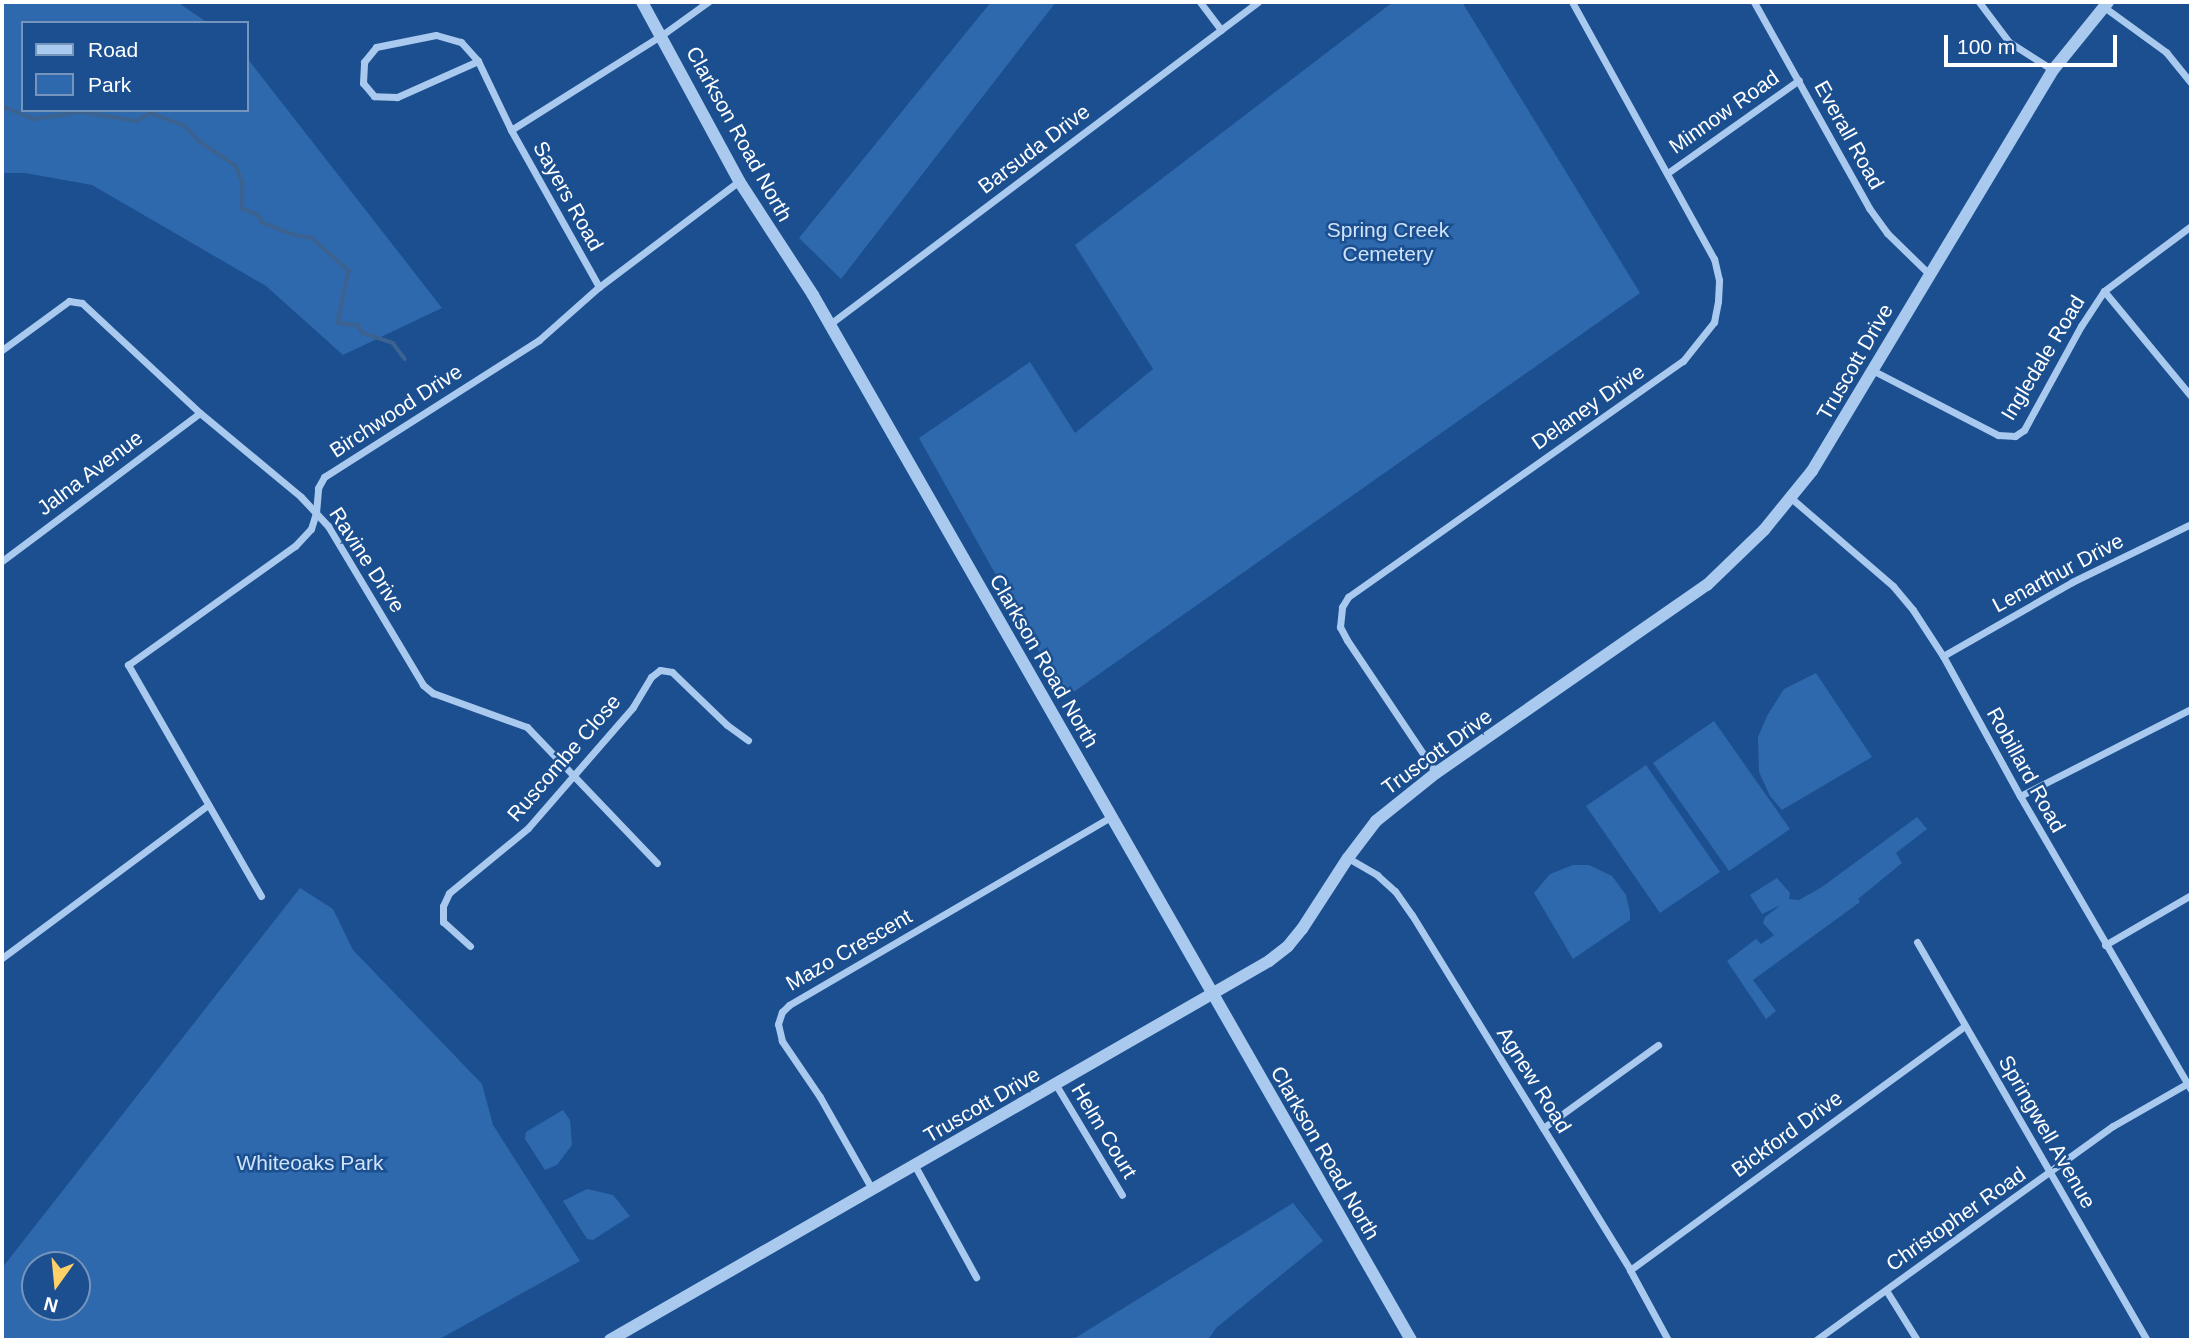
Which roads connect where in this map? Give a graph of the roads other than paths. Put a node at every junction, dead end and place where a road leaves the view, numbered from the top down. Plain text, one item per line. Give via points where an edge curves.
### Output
1 (642, 2) edge
2 (708, 2) edge
3 (1200, 2) edge
4 (1258, 2) edge
5 (1572, 2) edge
6 (1755, 2) edge
7 (1979, 2) edge
8 (2106, 4) edge
9 (1221, 30) junction
10 (662, 35) junction
11 (478, 61) junction
12 (2053, 70) junction
13 (1799, 80) junction
14 (2191, 83) edge
15 (511, 131) junction
16 (1669, 172) junction
17 (738, 181) junction
18 (2191, 226) edge
19 (1928, 273) junction
20 (599, 287) junction
21 (2104, 291) junction
22 (830, 324) junction
23 (2, 350) edge
24 (1872, 370) junction
25 (2191, 396) edge
26 (200, 413) junction
27 (1791, 498) junction
28 (316, 513) junction
29 (2191, 524) edge
30 (2, 561) edge
31 (1943, 656) junction
32 (2191, 709) edge
33 (748, 740) dead end
34 (1436, 774) junction
35 (576, 775) junction
36 (2020, 796) junction
37 (208, 805) junction
38 (1111, 817) junction
39 (1348, 858) junction
40 (657, 863) dead end
41 (2191, 895) edge
42 (261, 896) dead end
43 (1917, 942) dead end
44 (2105, 945) junction
45 (470, 946) dead end
46 (2, 958) edge
47 (1212, 995) junction
48 (1965, 1026) junction
49 (1658, 1045) dead end
50 (1056, 1085) junction
51 (2189, 1086) edge
52 (1543, 1128) junction
53 (915, 1167) junction
54 (2051, 1173) junction
55 (872, 1189) junction
56 (1122, 1195) dead end
57 (1630, 1270) junction
58 (976, 1277) dead end
59 (1886, 1290) junction
60 (610, 1340) edge
61 (1411, 1340) edge
62 (1668, 1340) edge
63 (1816, 1340) edge
64 (1917, 1340) edge
65 (2147, 1340) edge

1 - 10 street, Clarkson Road North
2 - 10 street, Sayers Road
3 - 9 street
4 - 9 street, Barsuda Drive
5 - 16 street, Delaney Drive
6 - 13 street, Everall Road
7 - 12 street via 2009,42
8 - 12 street, Truscott Drive
8 - 14 street via 2166,52
9 - 22 street, Barsuda Drive
10 - 15 street, Sayers Road
10 - 17 street, Clarkson Road North
11 - 11 street via 461,42 436,35 376,47 364,62 363,83 374,96 397,97
11 - 15 street
12 - 19 street, Truscott Drive
13 - 16 street, Minnow Road
13 - 19 street, Everall Road via 1869,208
15 - 20 street, Sayers Road
16 - 34 street, Delaney Drive via 1714,259 1719,280 1714,322 1698,346 1348,597 1342,607 1343,634
17 - 20 street, Birchwood Drive
17 - 22 street, Clarkson Road North
18 - 21 street, Ingledale Road
19 - 24 street, Truscott Drive
20 - 28 street, Birchwood Drive via 539,340 324,477
21 - 24 street, Ingledale Road via 2024,430 2015,436 1998,435
21 - 25 street
22 - 38 street, Clarkson Road North
23 - 26 street, Ravine Drive via 69,301 82,303
24 - 27 street, Truscott Drive
26 - 28 street, Ravine Drive
26 - 30 street, Jalna Avenue
27 - 31 street, Robillard Road via 1893,586
27 - 34 street, Truscott Drive via 1707,585
28 - 35 street, Ravine Drive via 423,685 433,693 527,727
28 - 37 street, Birchwood Drive via 311,529 295,545 128,665
29 - 31 street, Lenarthur Drive via 2072,582
31 - 36 street, Robillard Road
32 - 36 street
33 - 35 street, Ruscombe Close via 672,672 660,670
34 - 39 street, Truscott Drive via 1376,821
35 - 40 street, Ravine Drive
35 - 45 street, Ruscombe Close via 528,828 449,894 443,922
36 - 44 street, Robillard Road
37 - 42 street, Birchwood Drive
37 - 46 street
38 - 47 street, Clarkson Road North
38 - 55 street, Mazo Crescent via 782,1012 778,1024 782,1041
39 - 47 street, Truscott Drive via 1288,946
39 - 52 street, Agnew Road via 1395,891
41 - 44 street
43 - 48 street, Springwell Avenue
44 - 51 street, Robillard Road
47 - 50 street, Truscott Drive
47 - 61 street, Clarkson Road North
48 - 54 street, Springwell Avenue
48 - 57 street, Bickford Drive
49 - 52 street
50 - 53 street, Truscott Drive
50 - 56 street, Helm Court
51 - 54 street, Christopher Road via 2113,1126
52 - 57 street, Agnew Road
53 - 55 street, Truscott Drive
53 - 58 street
54 - 59 street, Christopher Road
54 - 65 street, Springwell Avenue
55 - 60 street, Truscott Drive
57 - 62 street, Agnew Road
59 - 63 street, Christopher Road
59 - 64 street

